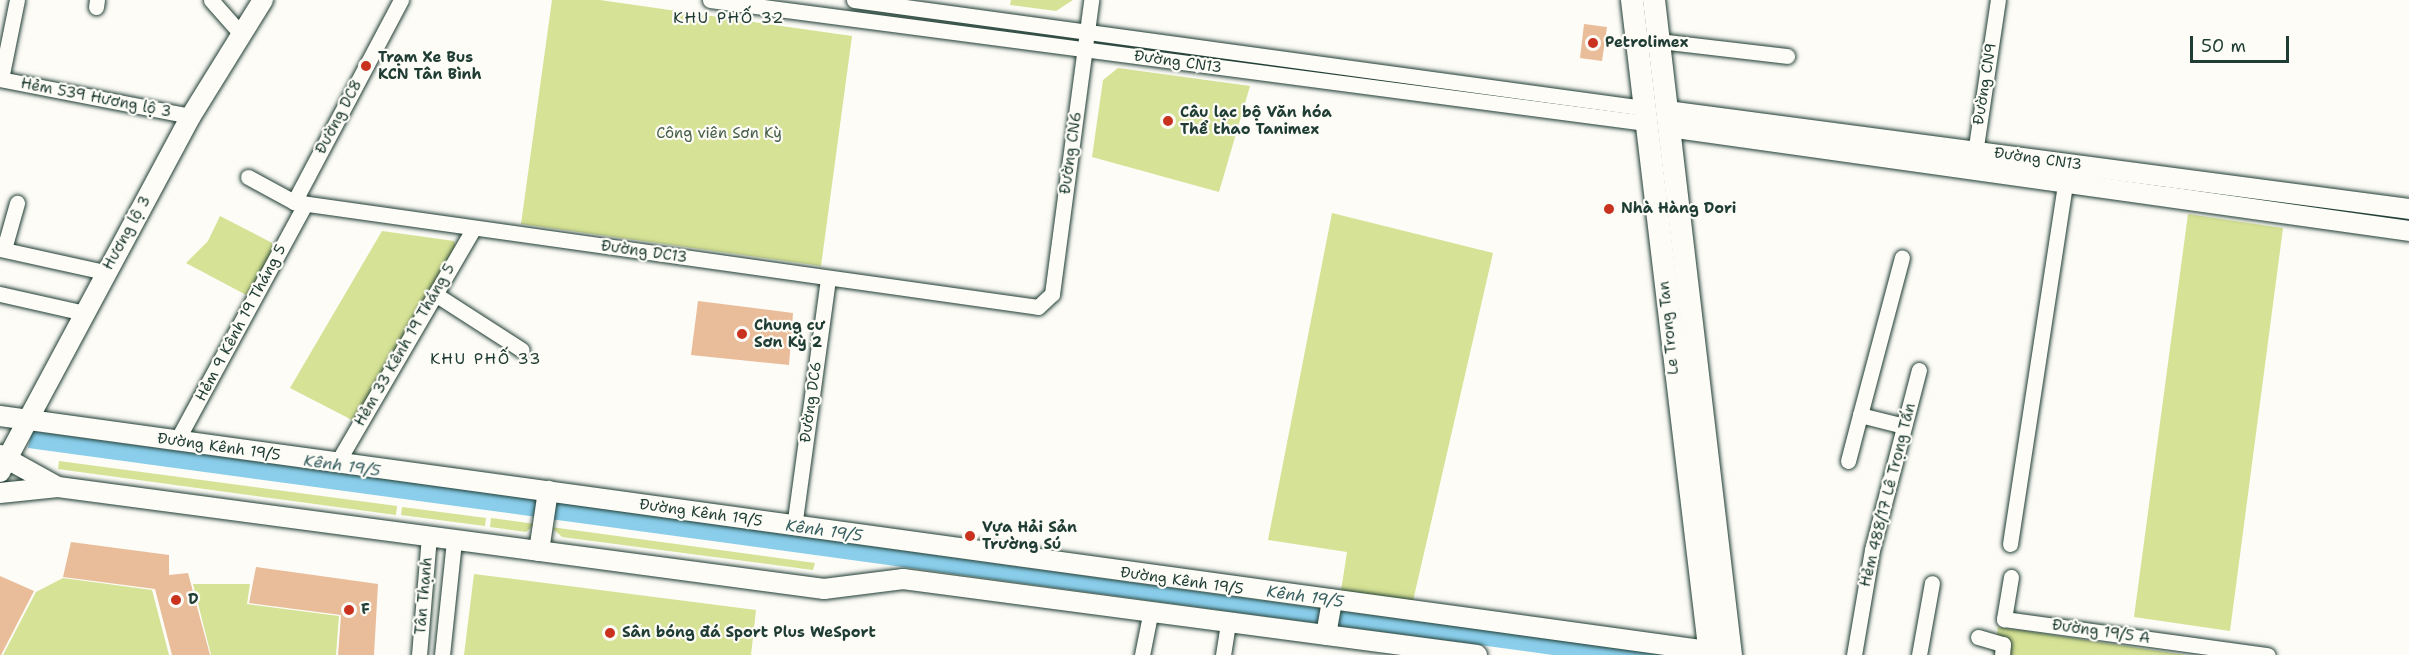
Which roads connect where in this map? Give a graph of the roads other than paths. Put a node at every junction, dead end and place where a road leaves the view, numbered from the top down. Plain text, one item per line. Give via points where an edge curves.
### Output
1 (17, 0) edge
2 (211, 0) edge
3 (263, 0) edge
4 (401, 0) edge
5 (710, 0) edge
6 (854, 0) edge
7 (1091, 0) edge
8 (1632, 0) edge
9 (1654, 0) edge
10 (1998, 0) edge
11 (1087, 32) junction
12 (242, 35) junction
13 (1659, 41) junction
14 (1084, 50) junction
15 (1787, 57) dead end
16 (1418, 77) junction
17 (1, 79) edge
18 (1416, 94) junction
19 (191, 116) junction
20 (1645, 116) junction
21 (1668, 119) junction
22 (1974, 159) junction
23 (2099, 167) junction
24 (248, 177) dead end
25 (2065, 183) junction
26 (2097, 187) junction
27 (17, 203) dead end
28 (300, 203) junction
29 (2409, 210) edge
30 (474, 228) junction
31 (2409, 231) edge
32 (2, 249) edge
33 (1902, 257) dead end
34 (105, 272) junction
35 (828, 278) junction
36 (0, 294) edge
37 (435, 294) junction
38 (1044, 304) joint
39 (84, 313) junction
40 (522, 350) dead end
41 (1919, 370) dead end
42 (1860, 415) junction
43 (0, 416) edge
44 (1904, 426) junction
45 (177, 441) junction
46 (12, 446) edge
47 (1848, 461) dead end
48 (337, 463) junction
49 (58, 487) junction
50 (0, 492) edge
51 (546, 503) junction
52 (794, 527) junction
53 (429, 537) junction
54 (454, 540) junction
55 (2010, 544) dead end
56 (539, 551) junction
57 (2011, 577) dead end
58 (1932, 583) dead end
59 (1151, 610) junction
60 (1329, 618) junction
61 (1228, 622) junction
62 (1978, 637) dead end
63 (1394, 649) edge
64 (2003, 650) edge
65 (1724, 654) edge
66 (419, 655) edge
67 (442, 655) edge
68 (1142, 655) edge
69 (1223, 655) edge
70 (1477, 655) edge
71 (1854, 655) edge
72 (1919, 655) edge
73 (2268, 655) edge

1 - 17 street
2 - 12 street
3 - 12 street, Hương lộ 3
4 - 28 street, Đường DC8
5 - 14 street, Đường CN13
6 - 11 street, Đường CN13
7 - 11 street, Đường CN6
8 - 20 main road, Le Trong Tan
9 - 13 main road, Le Trong Tan
10 - 22 street, Đường CN9
11 - 14 street, Đường CN6
11 - 16 street, Đường CN13
12 - 19 street, Hương lộ 3
13 - 15 street
13 - 21 main road, Le Trong Tan
14 - 18 street, Đường CN13
14 - 38 street, Đường CN6 via 1052,294
16 - 18 street
16 - 20 street, Đường CN13
17 - 19 street, Hẻm 539 Hương lộ 3
18 - 20 street, Đường CN13
19 - 34 street, Hương lộ 3
20 - 21 main road
20 - 65 main road, Le Trong Tan
21 - 22 street, Đường CN13
21 - 65 main road, Le Trong Tan
22 - 23 street, Đường CN13
22 - 25 street, Đường CN13
23 - 26 street
23 - 29 street, Đường CN13
24 - 28 street, Đường DC13
25 - 26 street, Đường CN13
25 - 55 street
26 - 31 street, Đường CN13
27 - 32 street
28 - 30 street, Đường DC13
28 - 45 street, Hẻm 9 Kênh 19 Tháng 5
30 - 35 street, Đường DC13
30 - 37 street, Hẻm 33 Kênh 19 Tháng 5
32 - 34 street
33 - 42 street
34 - 39 street, Hương lộ 3
35 - 38 street, Đường DC13 via 1031,307
35 - 52 street, Đường DC6
36 - 39 street
37 - 40 street
37 - 48 street, Hẻm 33 Kênh 19 Tháng 5
39 - 46 street, Hương lộ 3
41 - 44 street, Hẻm 488/17 Lê Trọng Tấn
42 - 44 street
42 - 47 street
43 - 46 street
44 - 71 street, Hẻm 488/17 Lê Trọng Tấn via 1872,550
45 - 46 street, Đường Kênh 19/5
45 - 48 street, Đường Kênh 19/5
46 - 49 street, Đường Kênh 19/5
48 - 51 street, Đường Kênh 19/5
49 - 50 street, Đường Kênh 19/5
49 - 53 street, Đường Kênh 19/5
51 - 52 street, Đường Kênh 19/5
51 - 56 street
52 - 60 street, Đường Kênh 19/5
53 - 54 street, Đường Kênh 19/5
53 - 66 street, Tân Thạnh
54 - 56 street, Đường Kênh 19/5
54 - 67 street, Tân Thạnh
56 - 59 street, Đường Kênh 19/5 via 824,589 903,579
57 - 73 street, Đường 19/5 A via 2004,619
58 - 72 street
59 - 61 street, Đường Kênh 19/5
59 - 68 street
60 - 61 street, Đường Kênh 19/5
60 - 63 street, Đường Kênh 19/5
60 - 65 street, Đường Kênh 19/5
61 - 69 street
62 - 64 street
63 - 70 street, Đường Kênh 19/5

